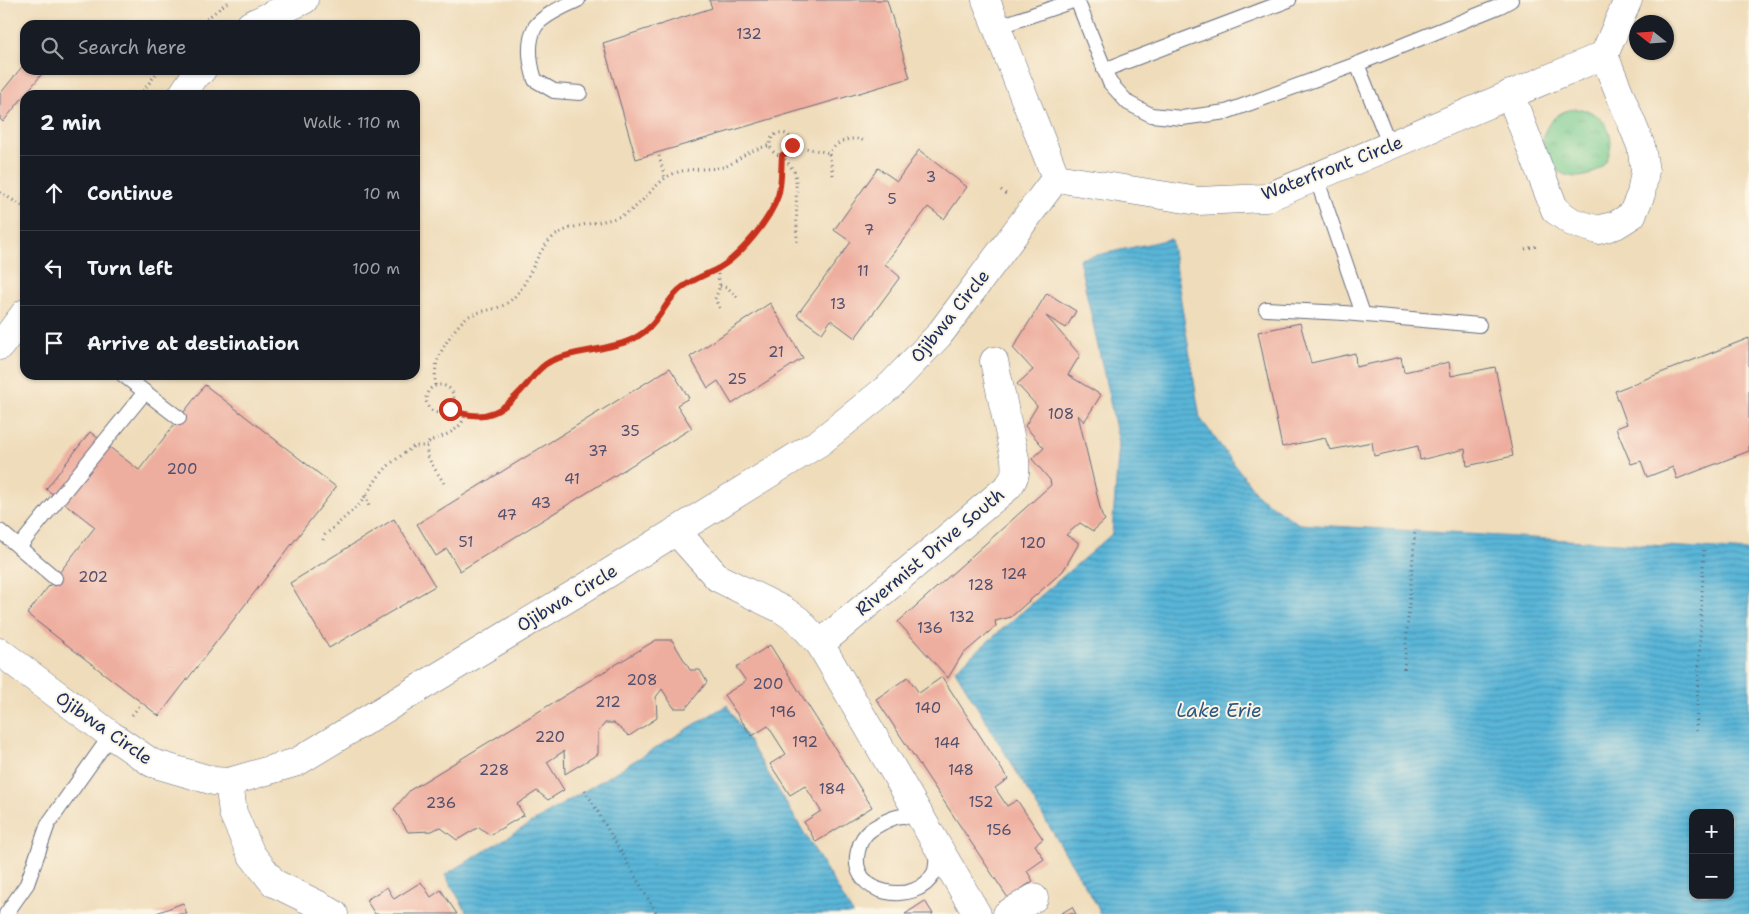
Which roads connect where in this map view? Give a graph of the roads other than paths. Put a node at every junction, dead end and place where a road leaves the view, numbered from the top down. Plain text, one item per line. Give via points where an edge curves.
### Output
1 (304, 0) edge
2 (578, 0) edge
3 (986, 0) edge
4 (1077, 0) edge
5 (1289, 0) edge
6 (1511, 0) edge
7 (1628, 0) edge
8 (261, 20) edge
9 (997, 28) junction
10 (1604, 55) junction
11 (1357, 64) junction
12 (1104, 70) junction
13 (196, 75) edge
14 (185, 90) edge
15 (580, 93) dead end
16 (1510, 94) junction
17 (1390, 146) junction
18 (1316, 177) junction
19 (1056, 178) junction
20 (1266, 309) dead end
21 (1363, 314) junction
22 (20, 320) edge
23 (1478, 325) dead end
24 (0, 346) edge
25 (994, 361) dead end
26 (129, 380) edge
27 (145, 392) junction
28 (179, 418) dead end
29 (676, 531) junction
30 (0, 532) edge
31 (19, 547) junction
32 (55, 578) dead end
33 (820, 644) junction
34 (0, 652) edge
35 (111, 735) junction
36 (228, 782) junction
37 (923, 820) junction
38 (938, 847) junction
39 (1034, 898) dead end
40 (6, 914) edge
41 (334, 914) edge
42 (977, 914) edge
43 (1007, 914) edge

1 - 8 street
2 - 15 lane via 554,11 536,26 530,46 530,66 535,80 554,91
3 - 9 street
4 - 9 lane
4 - 12 lane
5 - 12 lane
6 - 11 lane
7 - 10 street
9 - 19 street
10 - 16 street, Waterfront Circle
10 - 16 street via 1641,146 1645,172 1632,215 1616,225 1598,230 1572,222 1555,210
11 - 12 lane via 1226,112 1182,118 1151,115 1128,103 1110,83
11 - 17 lane
13 - 14 street
16 - 17 street, Waterfront Circle
17 - 18 street, Waterfront Circle
18 - 19 street, Waterfront Circle via 1266,198 1198,202
18 - 21 lane
19 - 29 street, Ojibwa Circle via 939,335 891,385 820,442
20 - 21 lane
21 - 23 lane
22 - 24 street
25 - 33 street, Rivermist Drive South via 1015,459 1015,478
26 - 27 lane
27 - 28 lane
27 - 31 lane
29 - 33 street via 718,578 783,610 798,620
29 - 36 street, Ojibwa Circle via 296,762
30 - 31 lane
31 - 32 lane
33 - 37 street
34 - 35 street, Ojibwa Circle
35 - 36 street, Ojibwa Circle via 152,764
35 - 40 lane via 48,824 27,884
36 - 41 street via 233,813 251,854 274,882
37 - 38 street
37 - 38 lane via 902,816 868,832 860,841 856,860 860,875 874,889 885,892 919,889 934,872
38 - 42 street
39 - 43 street

